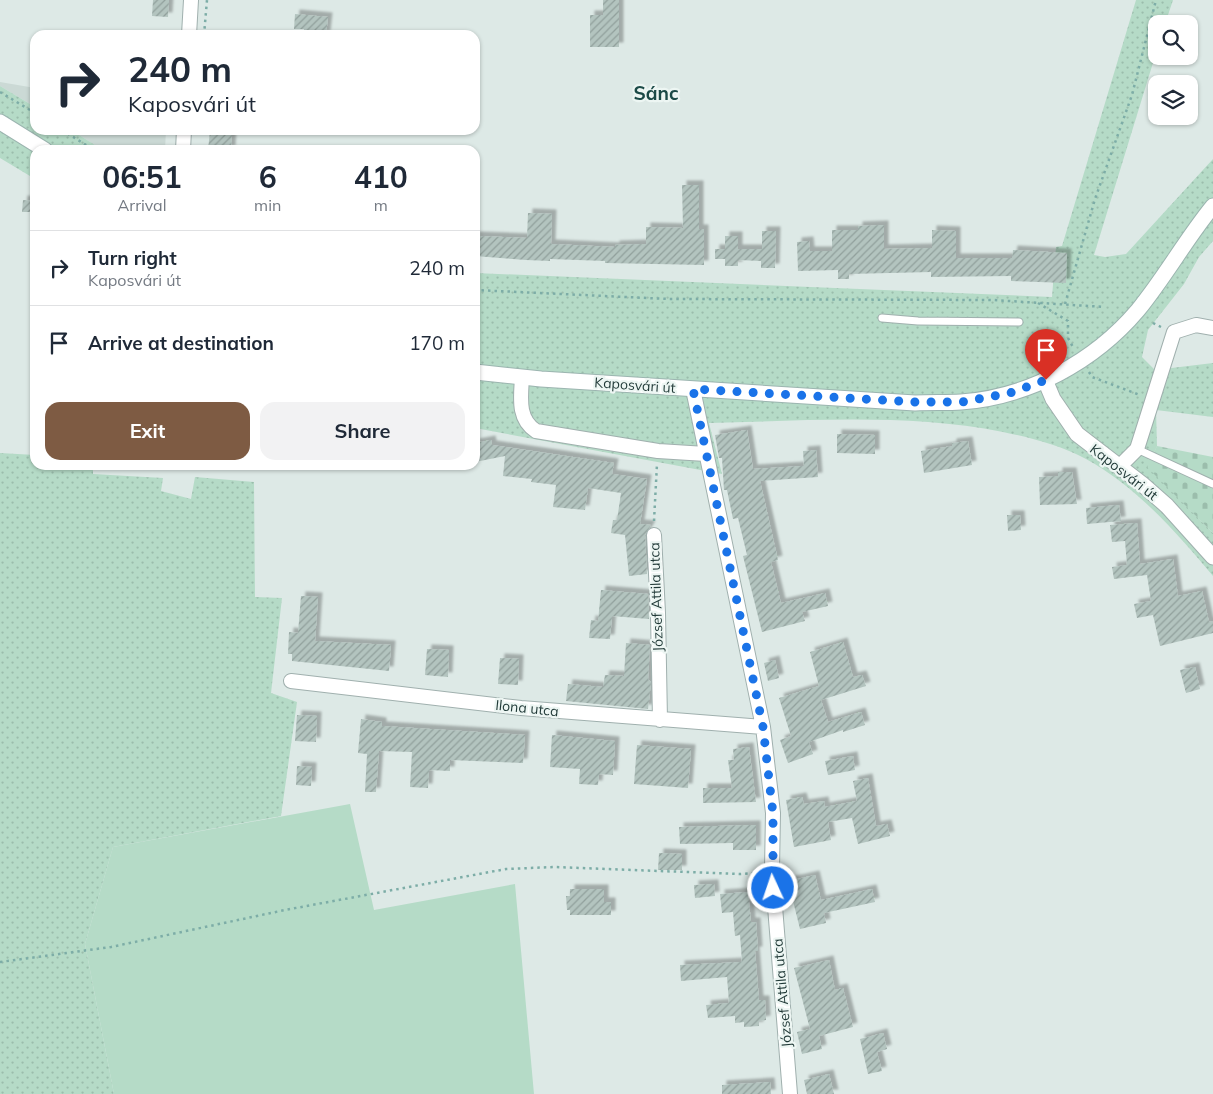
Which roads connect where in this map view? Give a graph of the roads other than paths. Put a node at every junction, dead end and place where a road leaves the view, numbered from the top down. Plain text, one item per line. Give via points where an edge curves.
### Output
1 (191, 0) edge
2 (189, 30) edge
3 (0, 122) edge
4 (37, 145) edge
5 (1213, 206) edge
6 (882, 318) dead end
7 (1019, 322) dead end
8 (1213, 328) edge
9 (480, 373) edge
10 (522, 377) junction
11 (1046, 380) junction
12 (693, 389) junction
13 (1137, 449) junction
14 (706, 454) junction
15 (1120, 466) junction
16 (1213, 484) edge
17 (654, 535) road end
18 (1213, 557) edge
19 (291, 682) dead end
20 (660, 720) junction
21 (763, 727) junction
22 (790, 1094) edge

1 - 2 street
3 - 4 main road
5 - 11 main road, Kaposvári út via 1119,330 1081,361
6 - 7 lane
8 - 13 street via 1196,326 1174,332
9 - 10 main road, Kaposvári út
10 - 12 main road, Kaposvári út
10 - 14 street via 522,413 525,422 536,431 658,451
11 - 12 main road, Kaposvári út via 1010,393 962,402
11 - 15 main road, Kaposvári út via 1053,400 1071,428
12 - 14 street, József Attila utca
13 - 15 street
13 - 16 lane
14 - 21 street, József Attila utca
15 - 18 main road, Kaposvári út via 1167,506
17 - 20 street, József Attila utca
19 - 20 street, Ilona utca
20 - 21 street, Ilona utca
21 - 22 street, József Attila utca via 773,814 772,869

